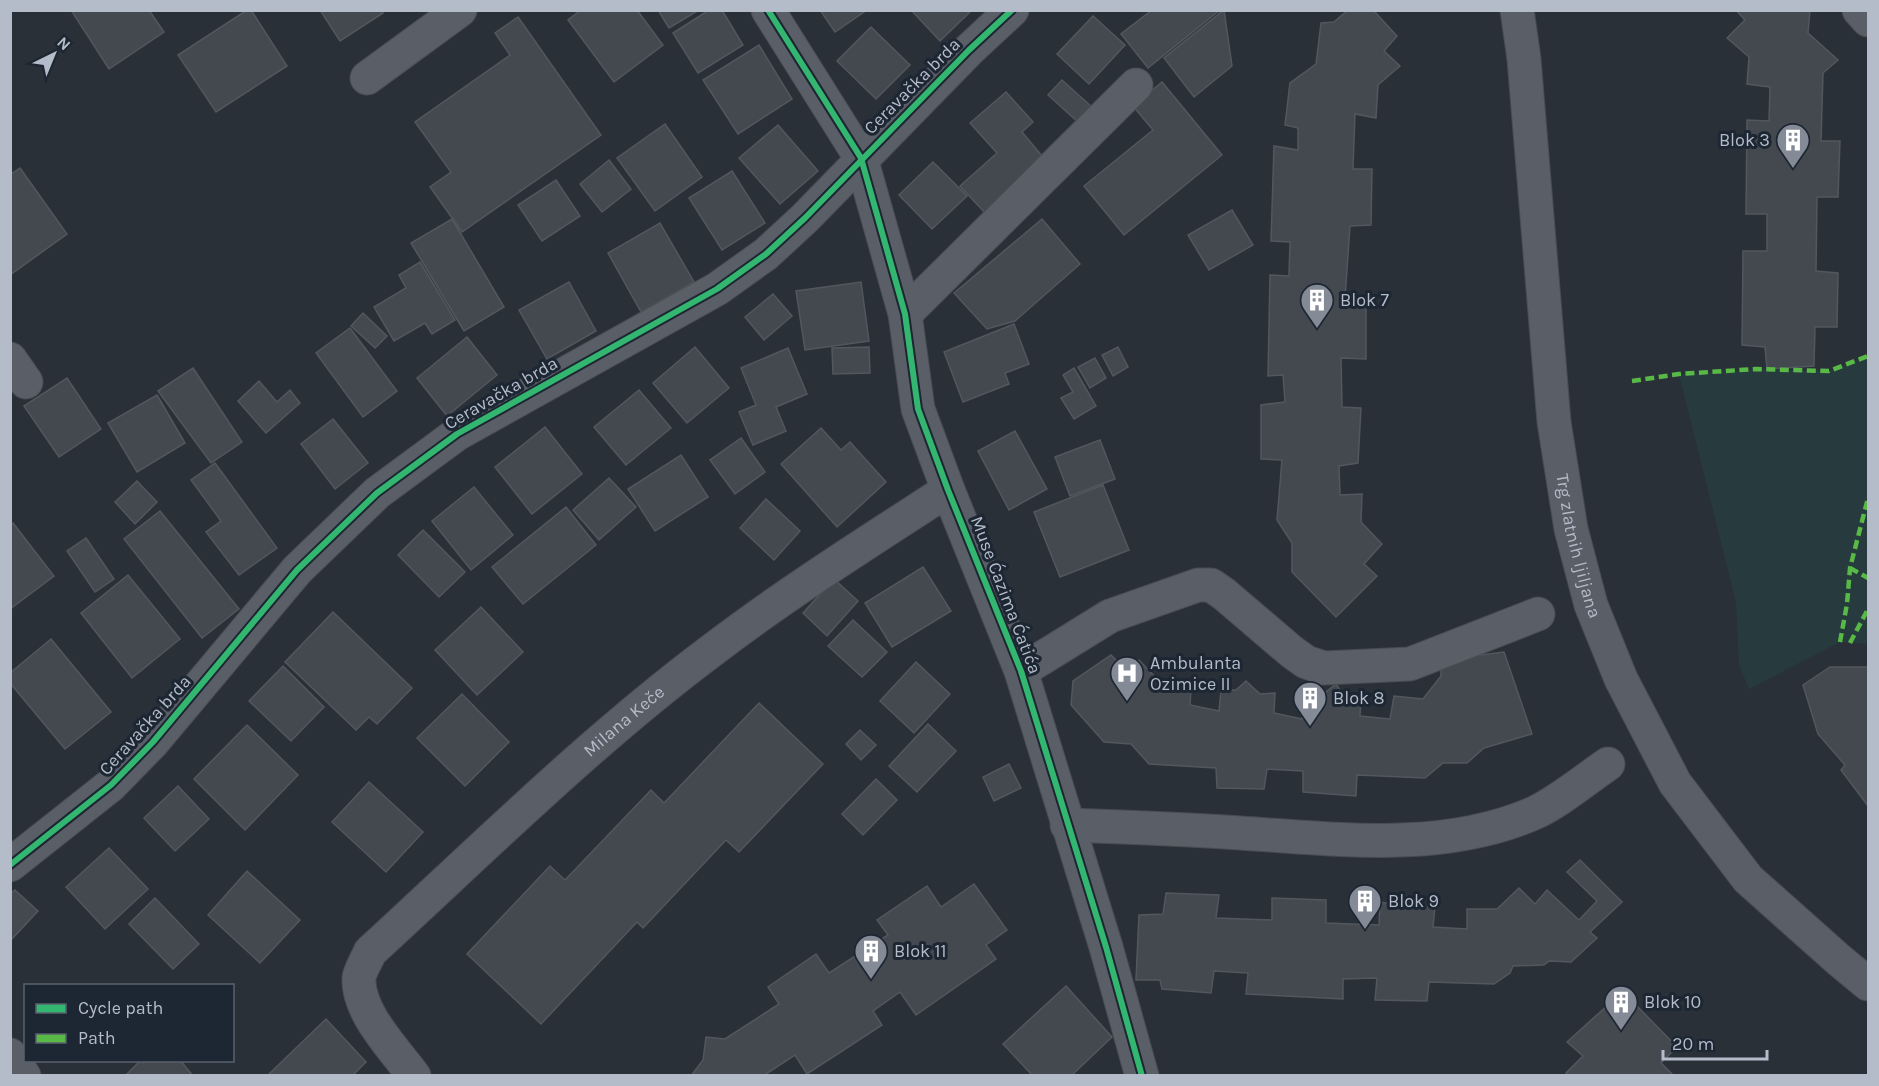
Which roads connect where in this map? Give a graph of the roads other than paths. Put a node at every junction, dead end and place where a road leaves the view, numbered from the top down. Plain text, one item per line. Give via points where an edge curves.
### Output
1 (460, 10) edge
2 (768, 10) edge
3 (1012, 10) edge
4 (1517, 10) edge
5 (1859, 10) edge
6 (1869, 20) edge
7 (367, 78) dead end
8 (1136, 85) dead end
9 (861, 158) junction
10 (905, 314) junction
11 (948, 490) junction
12 (1538, 614) dead end
13 (1021, 671) junction
14 (1608, 764) dead end
15 (1067, 825) junction
16 (10, 865) edge
17 (1869, 984) edge
18 (10, 1055) edge
19 (1132, 1069) edge
20 (24, 1076) edge
21 (414, 1076) edge

1 - 7 street
2 - 9 street, Muse Ćazima Ćatića
3 - 9 street, Ceravačka brda
4 - 17 street, Trg zlatnih ljiljana via 1554,422 1571,529 1591,605 1621,679 1675,783 1748,879
5 - 6 street
8 - 10 street
9 - 10 street, Muse Ćazima Ćatića
9 - 16 street, Ceravačka brda via 766,254 717,289 457,434 377,492 297,570 153,742 111,785
10 - 11 street, Muse Ćazima Ćatića via 918,409
11 - 13 street, Muse Ćazima Ćatića
11 - 21 street, Milana Keče via 825,570 663,688 370,952 359,977 363,1004
12 - 13 street via 1410,664 1323,668 1305,662 1211,585 1198,585 1110,616
13 - 15 street, Muse Ćazima Ćatića
14 - 15 street via 1534,813 1491,828 1424,840
15 - 19 street, Muse Ćazima Ćatića
18 - 20 street

